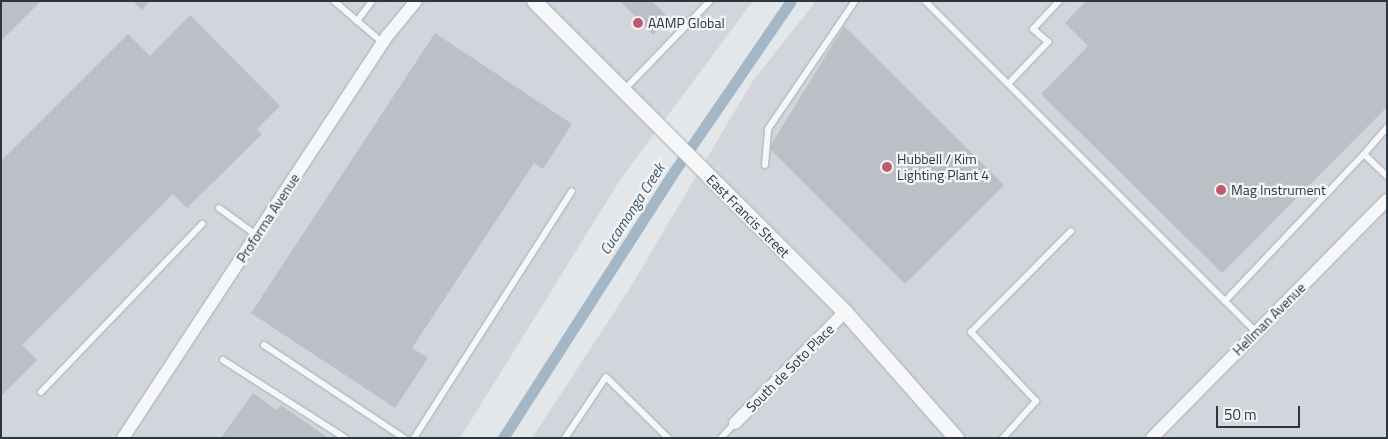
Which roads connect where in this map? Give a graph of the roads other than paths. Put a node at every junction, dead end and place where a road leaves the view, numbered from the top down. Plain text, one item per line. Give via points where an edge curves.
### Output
1 (334, 1) edge
2 (372, 1) edge
3 (416, 1) edge
4 (534, 1) edge
5 (710, 1) edge
6 (855, 1) edge
7 (925, 1) edge
8 (1059, 1) edge
9 (357, 21) junction
10 (383, 43) junction
11 (1009, 83) junction
12 (623, 90) junction
13 (1387, 128) edge
14 (1364, 154) junction
15 (765, 165) dead end
16 (1387, 176) edge
17 (572, 191) dead end
18 (1387, 200) edge
19 (219, 208) dead end
20 (202, 224) dead end
21 (1070, 231) dead end
22 (256, 235) junction
23 (1225, 300) junction
24 (845, 312) junction
25 (1256, 332) junction
26 (264, 345) dead end
27 (223, 360) dead end
28 (41, 392) dead end
29 (735, 423) joint
30 (123, 438) edge
31 (345, 438) edge
32 (404, 438) edge
33 (414, 438) edge
34 (565, 438) edge
35 (668, 438) edge
36 (721, 438) edge
37 (956, 438) edge
38 (1003, 438) edge
39 (1152, 438) edge

1 - 9 lane
2 - 9 lane
3 - 10 street, Proforma Avenue
4 - 12 street, East Francis Street
5 - 12 lane
6 - 15 lane via 768,129
7 - 11 lane
8 - 11 lane via 1033,29 1048,42
9 - 10 lane
10 - 22 street, Proforma Avenue
11 - 23 lane
12 - 24 street, East Francis Street
13 - 14 lane
14 - 16 lane
14 - 23 lane
17 - 33 lane
18 - 25 street, Hellman Avenue
19 - 22 lane
20 - 28 lane
21 - 38 lane via 971,332 1036,401
22 - 30 street, Proforma Avenue
23 - 25 lane
24 - 29 street, South de Soto Place
24 - 37 street, East Francis Street
25 - 39 street, Hellman Avenue
26 - 32 lane
27 - 31 lane
29 - 36 lane
34 - 35 lane via 606,377

